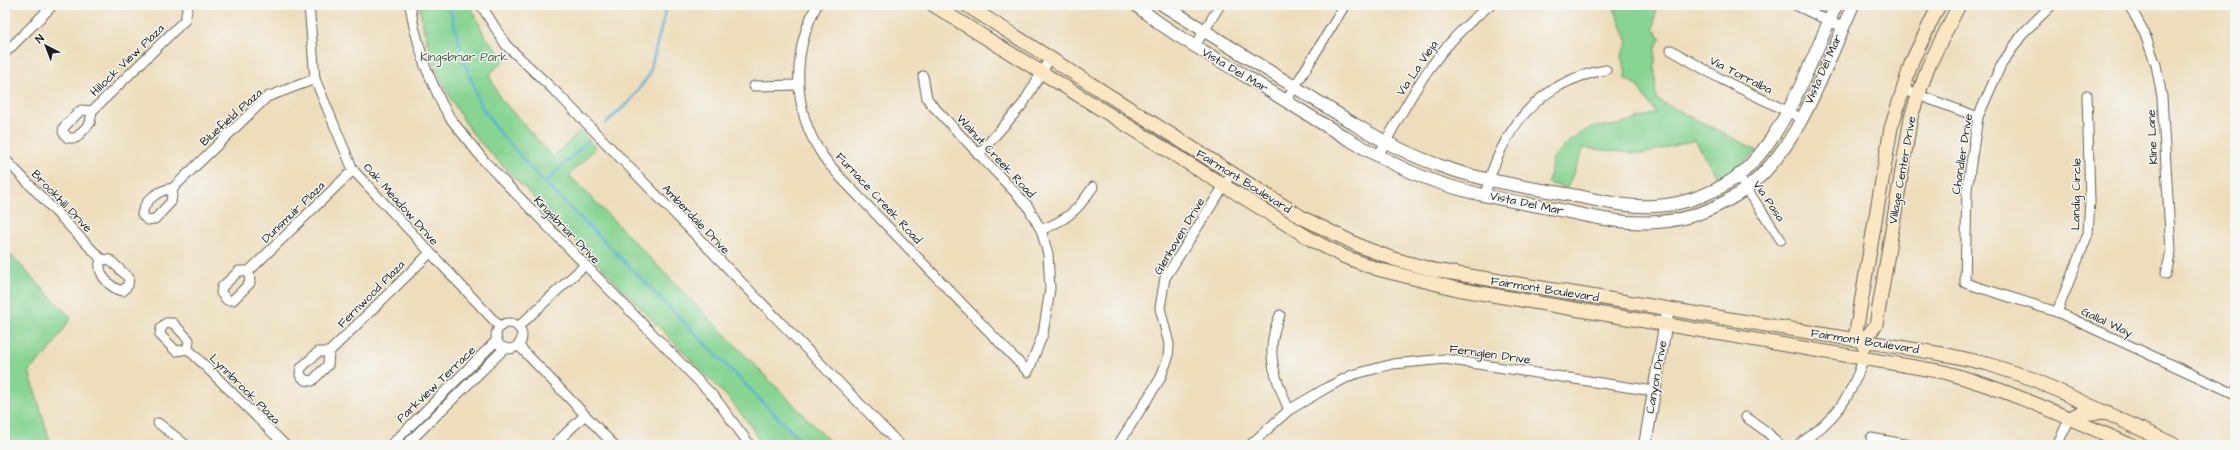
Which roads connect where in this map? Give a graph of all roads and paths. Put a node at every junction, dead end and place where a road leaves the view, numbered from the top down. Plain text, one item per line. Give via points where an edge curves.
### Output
1 (52, 5) edge
2 (188, 5) edge
3 (309, 5) edge
4 (410, 5) edge
5 (481, 5) edge
6 (933, 5) edge
7 (966, 5) edge
8 (1136, 5) edge
9 (1163, 5) edge
10 (1220, 5) edge
11 (1345, 5) edge
12 (1490, 5) edge
13 (1795, 5) edge
14 (1836, 5) edge
15 (1853, 5) edge
16 (1939, 5) edge
17 (1959, 5) edge
18 (2052, 5) edge
19 (2130, 5) edge
20 (815, 6) edge
21 (1829, 20) junction
22 (1842, 27) junction
23 (1203, 31) junction
24 (1195, 46) junction
25 (1671, 50) dead end
26 (5, 53) edge
27 (1050, 58) junction
28 (1606, 70) dead end
29 (1042, 74) junction
30 (923, 76) dead end
31 (315, 79) junction
32 (797, 85) junction
33 (754, 86) dead end
34 (1294, 87) junction
35 (1902, 89) junction
36 (2087, 94) dead end
37 (1918, 95) junction
38 (1286, 101) junction
39 (92, 111) dead end
40 (1787, 111) junction
41 (1978, 117) junction
42 (1801, 118) junction
43 (1386, 142) junction
44 (978, 155) junction
45 (1378, 156) junction
46 (5, 159) edge
47 (353, 170) junction
48 (1231, 174) junction
49 (1738, 176) junction
50 (1489, 179) junction
51 (1223, 186) junction
52 (1093, 187) dead end
53 (173, 188) dead end
54 (1746, 188) junction
55 (1486, 195) junction
56 (1040, 230) junction
57 (1781, 240) dead end
58 (430, 253) junction
59 (101, 259) dead end
60 (584, 265) junction
61 (249, 271) dead end
62 (2166, 274) dead end
63 (1965, 283) joint
64 (1668, 309) junction
65 (2057, 312) junction
66 (1280, 315) dead end
67 (1665, 323) junction
68 (500, 327) junction
69 (518, 327) junction
70 (497, 340) junction
71 (1864, 340) junction
72 (518, 345) junction
73 (505, 348) junction
74 (188, 349) dead end
75 (329, 352) dead end
76 (1864, 357) junction
77 (1028, 372) joint
78 (454, 383) junction
79 (462, 390) junction
80 (1653, 390) junction
81 (2235, 394) edge
82 (1289, 410) junction
83 (2107, 412) junction
84 (585, 415) junction
85 (1746, 417) dead end
86 (2070, 418) junction
87 (158, 423) dead end
88 (410, 426) junction
89 (417, 433) junction
90 (1871, 438) dead end
91 (186, 445) edge
92 (285, 445) edge
93 (391, 445) edge
94 (406, 445) edge
95 (554, 445) edge
96 (614, 445) edge
97 (750, 445) edge
98 (900, 445) edge
99 (1118, 445) edge
100 (1250, 445) edge
101 (1645, 445) edge
102 (1779, 445) edge
103 (1798, 445) edge
104 (1910, 445) edge
105 (2057, 445) edge
106 (2130, 445) edge
107 (2175, 445) edge

1 - 26 street
2 - 39 street, Hillock View Plaza via 185,20
3 - 31 street, Oak Meadow Drive
4 - 60 street, Kingsbriar Drive via 425,66 450,118 485,162
5 - 98 street, Amberdale Drive via 506,45 558,94
6 - 29 main road, Fairmont Boulevard
7 - 27 main road, Fairmont Boulevard
8 - 24 street, Vista Del Mar
9 - 23 street, Vista Del Mar
10 - 23 street
11 - 34 street
12 - 43 street, Via La Vieja via 1440,52 1416,86
13 - 21 street
14 - 21 street, Vista Del Mar
15 - 22 street, Vista Del Mar
16 - 35 main road, Village Center Drive
17 - 37 main road, Village Center Drive
18 - 41 street, Chandler Drive via 2024,32 2001,65
19 - 62 street, Kline Lane via 2144,32 2156,65 2162,97 2171,251
20 - 32 street, Furnace Creek Road via 798,63
21 - 22 street
21 - 40 street, Vista Del Mar
22 - 42 street, Vista Del Mar
23 - 24 street
23 - 34 street, Vista Del Mar
24 - 38 street, Vista Del Mar
25 - 40 street, Via Torralba via 1721,79
27 - 29 street
27 - 48 main road, Fairmont Boulevard
28 - 50 street via 1589,72 1564,82 1533,104 1502,146
29 - 44 street via 1023,104
29 - 51 main road, Fairmont Boulevard
30 - 44 street, Walnut Creek Road via 924,89 932,105
31 - 47 street, Oak Meadow Drive
31 - 53 street, Bluefield Plaza via 267,97
32 - 33 street
32 - 77 street, Furnace Creek Road via 808,127 826,159 840,177
34 - 38 street
34 - 43 street, Vista Del Mar
35 - 37 street
35 - 71 main road, Village Center Drive via 1886,154 1856,332
36 - 65 street, Landig Circle via 2090,201 2088,234
37 - 41 street
37 - 71 main road, Village Center Drive via 1911,117 1876,325
38 - 45 street, Vista Del Mar
40 - 42 street, Via Torralba
40 - 49 street, Vista Del Mar via 1769,142
41 - 63 street, Chandler Drive via 1967,190
42 - 54 street, Vista Del Mar via 1776,160
43 - 45 street, Via La Vieja
43 - 50 street, Vista Del Mar via 1439,166
44 - 56 street, Walnut Creek Road via 1027,205
45 - 55 street, Vista Del Mar via 1423,177
46 - 59 street, Brookhill Drive
47 - 58 street, Oak Meadow Drive
47 - 61 street, Dunsmuir Plaza
48 - 51 street, Glenhaven Drive
48 - 64 main road, Fairmont Boulevard via 1339,238 1394,259 1434,270
49 - 50 street, Vista Del Mar via 1692,199 1656,206 1621,204
49 - 54 street, Via Pasa
50 - 55 street
51 - 67 main road, Fairmont Boulevard via 1312,240 1345,257 1377,269 1457,289
51 - 99 street, Glenhaven Drive via 1165,278 1160,308 1169,344 1168,358 1160,379
52 - 56 street via 1074,213 1062,222
54 - 55 street, Vista Del Mar via 1695,215 1677,220 1642,223 1608,219
54 - 57 street, Via Pasa
56 - 77 street, Walnut Creek Road via 1048,254 1050,288 1043,334
58 - 68 street, Oak Meadow Drive
58 - 75 street, Fernwood Plaza
60 - 69 street
60 - 97 street, Kingsbriar Drive via 704,387
63 - 65 street, Gallal Way
64 - 67 street, Canyon Drive
64 - 71 main road, Fairmont Boulevard
65 - 81 street, Gallal Way
66 - 82 street via 1274,328 1271,357 1276,382
67 - 76 main road, Fairmont Boulevard
67 - 80 street, Canyon Drive
68 - 69 street via 509,323
68 - 70 street
69 - 72 street via 522,336
70 - 73 street
70 - 78 street, Parkview Terrace
71 - 76 main road, Village Center Drive
71 - 83 main road, Fairmont Boulevard via 1988,364 2033,379
72 - 73 street
72 - 84 street
73 - 79 street, Parkview Terrace
74 - 92 street, Lynnbrook Plaza
76 - 86 main road, Fairmont Boulevard via 1944,372 1980,382
76 - 103 street via 1856,382 1841,407 1821,429
78 - 79 street
78 - 88 street, Parkview Terrace
79 - 89 street, Parkview Terrace
80 - 82 street, Fernglen Drive via 1445,359 1393,364 1352,375
80 - 101 street, Canyon Drive
82 - 100 street, Fernglen Drive
83 - 86 main road via 2078,414
83 - 107 main road, Fairmont Boulevard
84 - 95 street
84 - 96 street
85 - 102 street via 1767,432
86 - 105 street
86 - 106 main road, Fairmont Boulevard
87 - 91 street
88 - 89 street
88 - 93 street, Parkview Terrace
89 - 94 street, Parkview Terrace
90 - 104 street

